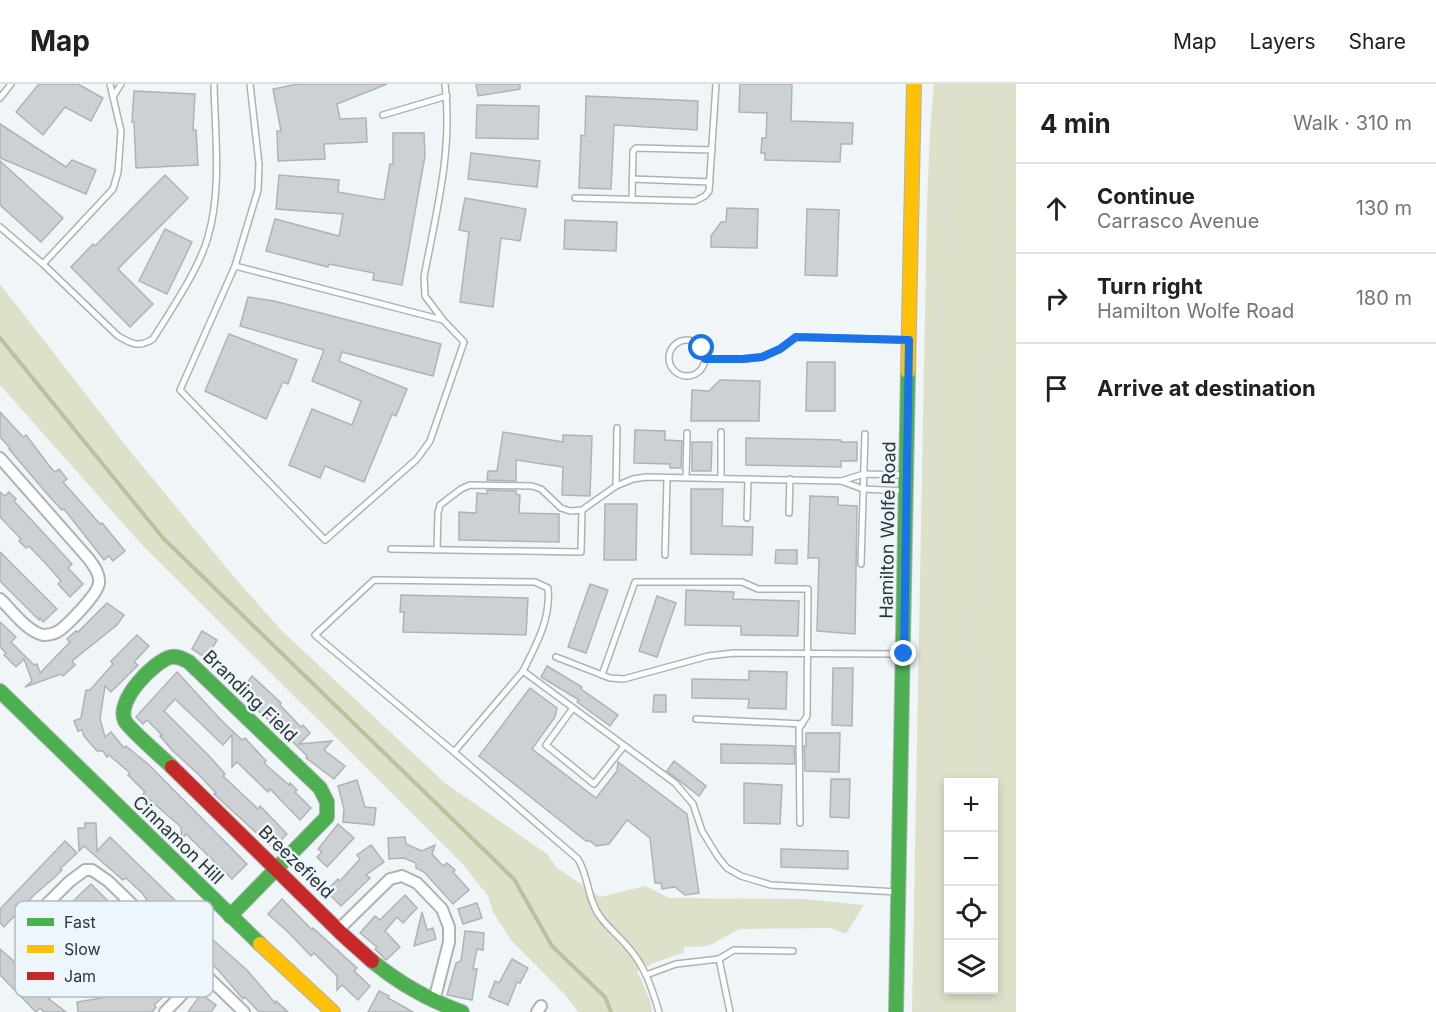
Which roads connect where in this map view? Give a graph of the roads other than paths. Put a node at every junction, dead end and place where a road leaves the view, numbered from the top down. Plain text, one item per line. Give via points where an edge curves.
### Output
1 (11, 84) edge
2 (110, 84) edge
3 (121, 84) edge
4 (214, 84) edge
5 (250, 84) edge
6 (446, 84) edge
7 (716, 84) edge
8 (914, 84) edge
9 (113, 96) junction
10 (447, 96) junction
11 (0, 98) edge
12 (383, 115) dead end
13 (712, 150) junction
14 (632, 179) junction
15 (710, 182) junction
16 (575, 198) dead end
17 (632, 200) junction
18 (0, 227) edge
19 (43, 264) junction
20 (235, 266) junction
21 (443, 320) junction
22 (909, 340) junction
23 (705, 359) junction
24 (616, 428) dead end
25 (721, 432) dead end
26 (687, 433) dead end
27 (865, 434) dead end
28 (0, 458) edge
29 (864, 474) junction
30 (907, 475) junction
31 (667, 478) junction
32 (686, 478) junction
33 (721, 478) junction
34 (748, 479) junction
35 (790, 480) junction
36 (841, 481) junction
37 (616, 486) junction
38 (863, 489) junction
39 (907, 491) junction
40 (582, 510) junction
41 (789, 513) dead end
42 (747, 518) dead end
43 (391, 549) dead end
44 (437, 550) junction
45 (665, 555) dead end
46 (861, 564) dead end
47 (0, 599) edge
48 (807, 654) junction
49 (904, 654) junction
50 (556, 657) dead end
51 (523, 671) junction
52 (602, 675) junction
53 (0, 691) edge
54 (573, 708) junction
55 (124, 715) joint
56 (696, 719) dead end
57 (802, 724) junction
58 (624, 746) junction
59 (454, 752) junction
60 (800, 823) dead end
61 (277, 869) junction
62 (900, 892) junction
63 (50, 901) edge
64 (128, 901) edge
65 (230, 916) junction
66 (339, 930) junction
67 (794, 951) dead end
68 (719, 959) junction
69 (646, 975) junction
70 (213, 982) edge
71 (179, 997) edge
72 (434, 1001) junction
73 (329, 1011) edge
74 (165, 1012) edge
75 (244, 1012) edge
76 (462, 1012) edge
77 (659, 1012) edge
78 (730, 1012) edge
79 (896, 1012) edge

1 - 11 lane
2 - 9 lane
3 - 9 lane
4 - 19 lane via 215,196 207,239 153,339 143,345 118,336
5 - 20 lane via 258,190
6 - 10 lane
7 - 13 lane
8 - 22 street, Hamilton Wolfe Road
9 - 19 lane via 121,131 120,162 113,189
10 - 12 lane
10 - 21 lane via 446,160 424,277 425,296
13 - 14 lane via 636,148
13 - 15 lane
14 - 15 lane
14 - 17 lane
15 - 17 lane via 705,196 695,201
16 - 17 lane
18 - 19 lane
20 - 21 lane
20 - 21 lane via 180,390 325,540 417,459 430,441 465,342
22 - 23 lane via 796,337 762,357
22 - 30 street, Hamilton Wolfe Road
23 - 23 lane via 698,343 687,339 675,343 669,354 675,372 686,376 699,371
24 - 37 lane
25 - 33 lane
26 - 32 lane
27 - 29 lane
28 - 47 street via 88,558 99,579 97,591 62,628 48,635 30,628
29 - 30 lane
29 - 36 lane
29 - 38 lane
30 - 39 street, Hamilton Wolfe Road
31 - 32 lane
31 - 37 lane via 633,479
31 - 45 lane
32 - 33 lane
33 - 34 lane
34 - 35 lane
34 - 42 lane
35 - 36 lane
35 - 41 lane
36 - 38 lane
37 - 40 lane
38 - 39 lane
38 - 46 lane
39 - 49 street, Hamilton Wolfe Road
40 - 44 lane via 580,552
40 - 44 lane via 561,508 541,489 532,486 470,485 441,506
43 - 44 lane
48 - 49 lane
48 - 52 lane via 734,653 708,656 624,679
48 - 52 lane via 808,589 758,590 742,582 635,582
48 - 57 lane via 807,716
49 - 62 street, Hamilton Wolfe Road
50 - 52 lane
51 - 54 lane
51 - 59 lane
51 - 59 lane via 541,635 550,604 548,588 534,582 374,580 315,635
53 - 65 street, Cinnamon Hill
54 - 58 lane
54 - 58 lane via 546,745 594,784
55 - 61 street, Breezefield via 125,721
55 - 61 street, Branding Field via 128,694 159,662 168,657 186,660 320,788 327,802 327,817
56 - 57 lane
57 - 60 lane
58 - 62 lane via 675,783 693,804 702,831 718,857 741,876 771,885
59 - 69 lane via 578,860 599,916 629,947
61 - 65 street
61 - 66 street, Breezefield
62 - 79 street, Hamilton Wolfe Road
63 - 64 street via 85,870 97,873
65 - 73 street, Cinnamon Hill
66 - 72 street, Breezefield via 383,970
66 - 72 street via 390,879 406,877 417,882 442,909 449,927
67 - 68 lane via 734,950
68 - 69 lane via 676,964
68 - 78 lane
69 - 77 lane
70 - 75 street
71 - 74 street
72 - 76 street, Breezefield

